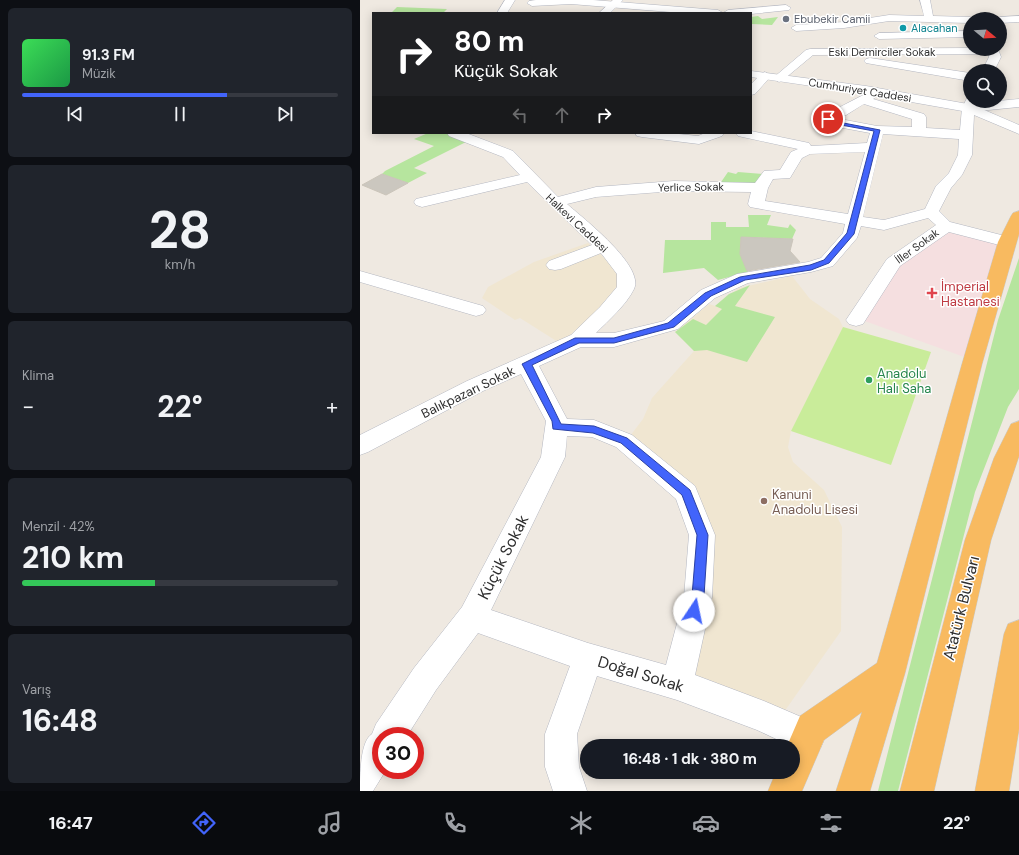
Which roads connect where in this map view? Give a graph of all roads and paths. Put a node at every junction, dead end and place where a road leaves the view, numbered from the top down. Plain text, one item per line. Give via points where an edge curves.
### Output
1 (510, 0) edge
2 (700, 0) edge
3 (925, 0) edge
4 (615, 2) edge
5 (749, 2) dead end
6 (776, 2) edge
7 (532, 3) dead end
8 (786, 8) junction
9 (503, 12) edge
10 (605, 12) edge
11 (692, 12) edge
12 (740, 12) edge
13 (796, 13) dead end
14 (844, 13) dead end
15 (916, 18) junction
16 (929, 18) junction
17 (947, 19) junction
18 (963, 20) edge
19 (1007, 20) edge
20 (1019, 20) edge
21 (863, 22) junction
22 (844, 25) junction
23 (796, 28) dead end
24 (963, 29) edge
25 (934, 34) junction
26 (963, 34) edge
27 (879, 36) junction
28 (963, 50) edge
29 (888, 51) junction
30 (863, 66) junction
31 (752, 74) edge
32 (765, 76) junction
33 (963, 76) edge
34 (779, 78) junction
35 (752, 90) edge
36 (869, 94) junction
37 (1007, 103) edge
38 (1019, 103) edge
39 (963, 104) edge
40 (970, 108) edge
41 (976, 108) edge
42 (878, 130) junction
43 (1019, 130) edge
44 (920, 131) junction
45 (457, 134) edge
46 (661, 134) edge
47 (714, 134) edge
48 (748, 134) edge
49 (965, 135) junction
50 (874, 147) junction
51 (807, 150) junction
52 (530, 177) junction
53 (760, 188) junction
54 (422, 202) dead end
55 (555, 202) junction
56 (931, 212) junction
57 (1019, 216) edge
58 (855, 220) junction
59 (946, 226) junction
60 (1007, 242) junction
61 (604, 246) junction
62 (554, 265) dead end
63 (360, 276) edge
64 (476, 310) dead end
65 (856, 320) dead end
66 (578, 340) junction
67 (527, 364) junction
68 (556, 427) junction
69 (1019, 430) edge
70 (360, 446) edge
71 (472, 617) junction
72 (1019, 634) edge
73 (588, 658) junction
74 (890, 673) junction
75 (677, 684) junction
76 (394, 727) edge
77 (808, 737) junction
78 (372, 761) edge
79 (360, 780) edge
80 (570, 791) edge
81 (785, 791) edge
82 (853, 791) edge
83 (917, 791) edge
84 (992, 791) edge

1 - 9 street
2 - 11 street
3 - 16 street
4 - 7 street
4 - 10 street
4 - 11 street
5 - 6 street
6 - 8 street
8 - 12 street
8 - 13 street
14 - 22 street
15 - 16 street
15 - 21 street via 889,18
15 - 25 street
16 - 17 street
17 - 18 street
17 - 24 street
19 - 20 street
21 - 22 street
21 - 27 street
22 - 23 street
25 - 26 street
25 - 27 street
27 - 29 street
28 - 29 street, Eski Demirciler Sokak
29 - 30 street, Eski Demirciler Sokak
30 - 33 street
30 - 34 street, Eski Demirciler Sokak via 810,52
30 - 36 street
31 - 32 street, Cumhuriyet Caddesi
32 - 34 street, Cumhuriyet Caddesi
32 - 35 street
34 - 36 street, Cumhuriyet Caddesi
36 - 39 street, Cumhuriyet Caddesi
36 - 42 street via 841,112 831,113 828,119 832,122
36 - 44 street via 919,117
37 - 38 street, Cumhuriyet Caddesi
40 - 49 street
41 - 43 street, Cumhuriyet Caddesi
42 - 44 street
42 - 50 street
44 - 49 street
45 - 52 street, Halkevi Caddesi via 508,154
46 - 47 street via 666,137 699,140
48 - 51 street via 804,146
49 - 56 street via 965,155 955,175 944,186
50 - 51 street
50 - 58 street
51 - 53 street via 796,155 785,175 769,174
52 - 54 street
52 - 55 street, Halkevi Caddesi
53 - 55 street, Yerlice Sokak via 674,186 596,192
53 - 58 street via 756,204
55 - 61 street, Halkevi Caddesi
56 - 58 street via 884,225
56 - 59 street
57 - 60 highway
58 - 66 street via 850,234 827,262 743,278 708,294 671,325 614,340
59 - 60 street, İller Sokak
59 - 65 street, İller Sokak via 893,263
60 - 74 highway
61 - 62 street
61 - 66 street, Halkevi Caddesi via 626,273 626,288
63 - 64 street
66 - 67 street, Balıkpazarı Sokak
67 - 68 street, Küçük Sokak via 557,421
67 - 70 street, Balıkpazarı Sokak via 475,386
68 - 71 street, Küçük Sokak via 553,457
68 - 75 street via 594,429 624,441 686,492 702,535 698,596
69 - 83 highway, Atatürk Bulvarı via 1006,458 978,540
71 - 73 street, Doğal Sokak
71 - 76 street, Küçük Sokak via 425,679
72 - 84 highway
73 - 75 street, Doğal Sokak
73 - 80 street via 561,734 562,767
74 - 77 highway via 812,728
74 - 82 highway
75 - 77 street, Doğal Sokak via 764,716
77 - 81 highway
78 - 79 street

